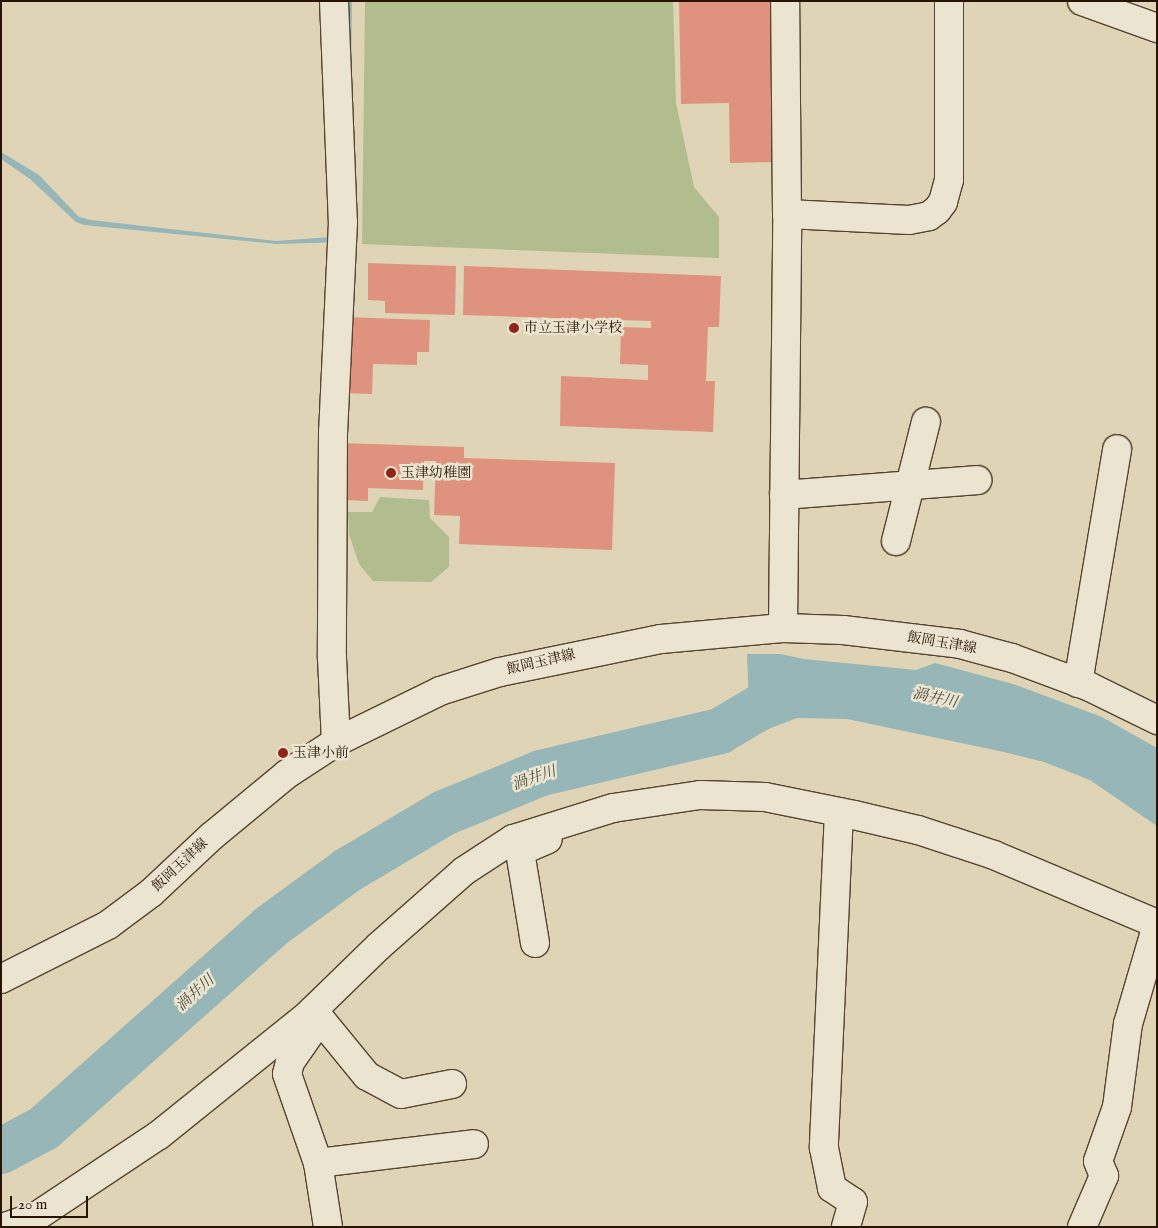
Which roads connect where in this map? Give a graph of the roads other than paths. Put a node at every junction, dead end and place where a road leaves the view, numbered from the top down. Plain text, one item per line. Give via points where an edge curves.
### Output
1 (334, 1) edge
2 (785, 1) edge
3 (949, 1) edge
4 (1082, 1) edge
5 (1157, 28) edge
6 (787, 214) junction
7 (926, 422) dead end
8 (1117, 449) dead end
9 (977, 480) dead end
10 (908, 485) junction
11 (784, 495) junction
12 (896, 541) dead end
13 (783, 628) junction
14 (1078, 683) junction
15 (1157, 720) edge
16 (336, 742) junction
17 (839, 812) junction
18 (556, 825) junction
19 (1157, 925) edge
20 (535, 943) dead end
21 (1, 979) edge
22 (317, 1015) junction
23 (452, 1084) dead end
24 (474, 1144) dead end
25 (318, 1163) junction
26 (12, 1225) edge
27 (328, 1227) edge
28 (846, 1227) edge
29 (1082, 1227) edge

1 - 16 street via 343,222 333,432 332,658
2 - 6 street
3 - 6 street via 949,180 943,202 929,216 909,220
4 - 5 street
6 - 11 street
7 - 10 street
8 - 14 street
9 - 10 street
10 - 11 street
10 - 12 street
11 - 13 street
13 - 14 street, 飯岡玉津線 via 843,630 960,644 1012,658
13 - 16 street, 飯岡玉津線 via 661,639 500,672 440,691
14 - 15 street, 飯岡玉津線
16 - 21 street, 飯岡玉津線 via 287,774 212,836 151,893 108,925
17 - 18 street via 765,797 700,795 612,808
17 - 19 street via 918,830 994,855
17 - 28 street via 824,1148 832,1188 853,1202
18 - 20 street via 549,838 520,851
18 - 22 street via 512,839 464,871 379,946
19 - 29 street via 1128,1024 1117,1107 1098,1161 1104,1176
22 - 23 street via 367,1076 401,1094
22 - 25 street via 290,1062 287,1074
22 - 26 street via 159,1135 37,1216
24 - 25 street
25 - 27 street

